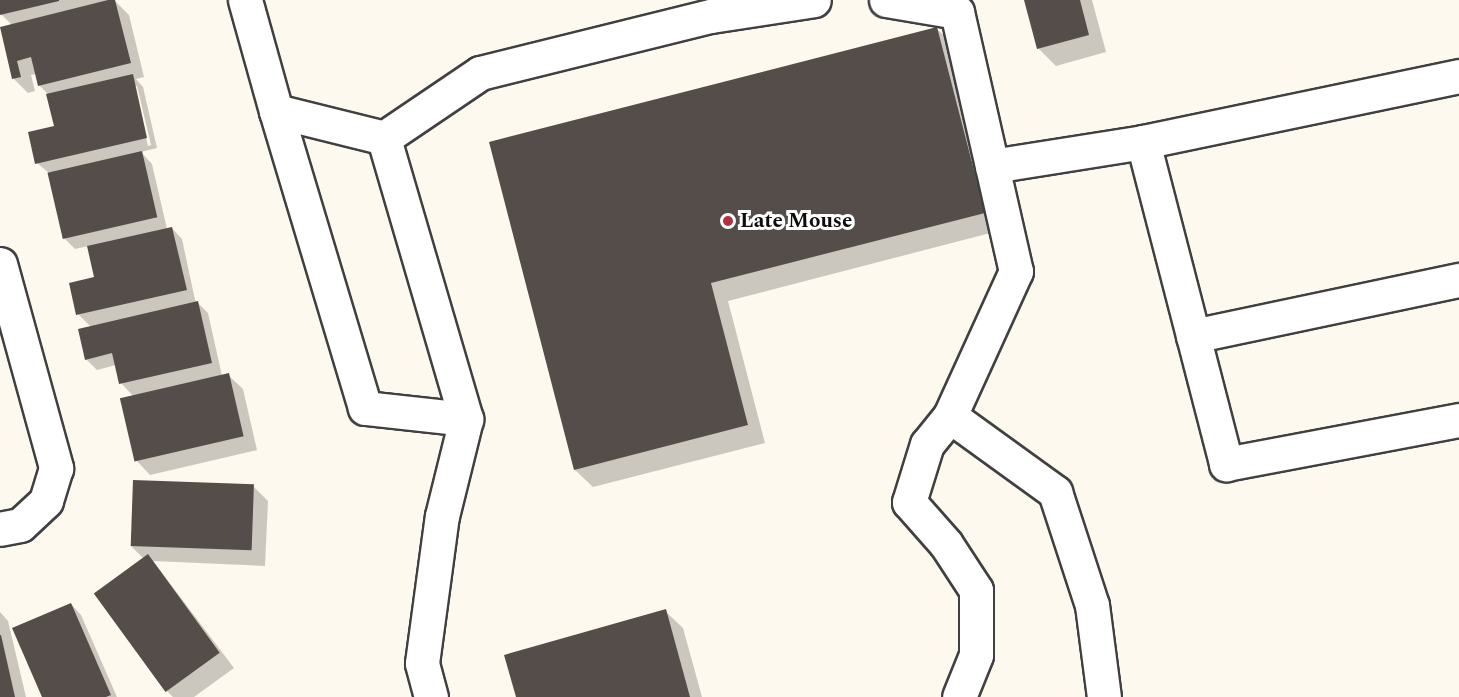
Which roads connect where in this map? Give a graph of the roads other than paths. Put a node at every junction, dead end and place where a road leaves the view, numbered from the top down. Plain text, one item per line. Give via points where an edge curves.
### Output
1 (245, 0) edge
2 (814, 0) edge
3 (885, 0) edge
4 (955, 6) edge
5 (1459, 76) edge
6 (276, 111) junction
7 (384, 138) junction
8 (1143, 142) junction
9 (992, 166) junction
10 (0, 264) edge
11 (1459, 280) edge
12 (1193, 336) junction
13 (950, 416) junction
14 (466, 419) junction
15 (1459, 420) edge
16 (0, 529) edge
17 (431, 697) edge
18 (959, 697) edge
19 (1104, 697) edge

1 - 6 street
2 - 7 street via 711,16 480,73
3 - 4 street
4 - 9 street
5 - 8 street
6 - 7 street
6 - 14 street via 365,408
7 - 14 street
8 - 9 street
8 - 12 street
9 - 13 street via 1016,271
10 - 16 street via 56,468 46,501 20,525
11 - 12 street
12 - 15 street via 1226,464
13 - 18 street via 927,444 909,502 946,544 976,590 976,655
13 - 19 street via 1055,492 1092,605
14 - 17 street via 442,516 422,663

